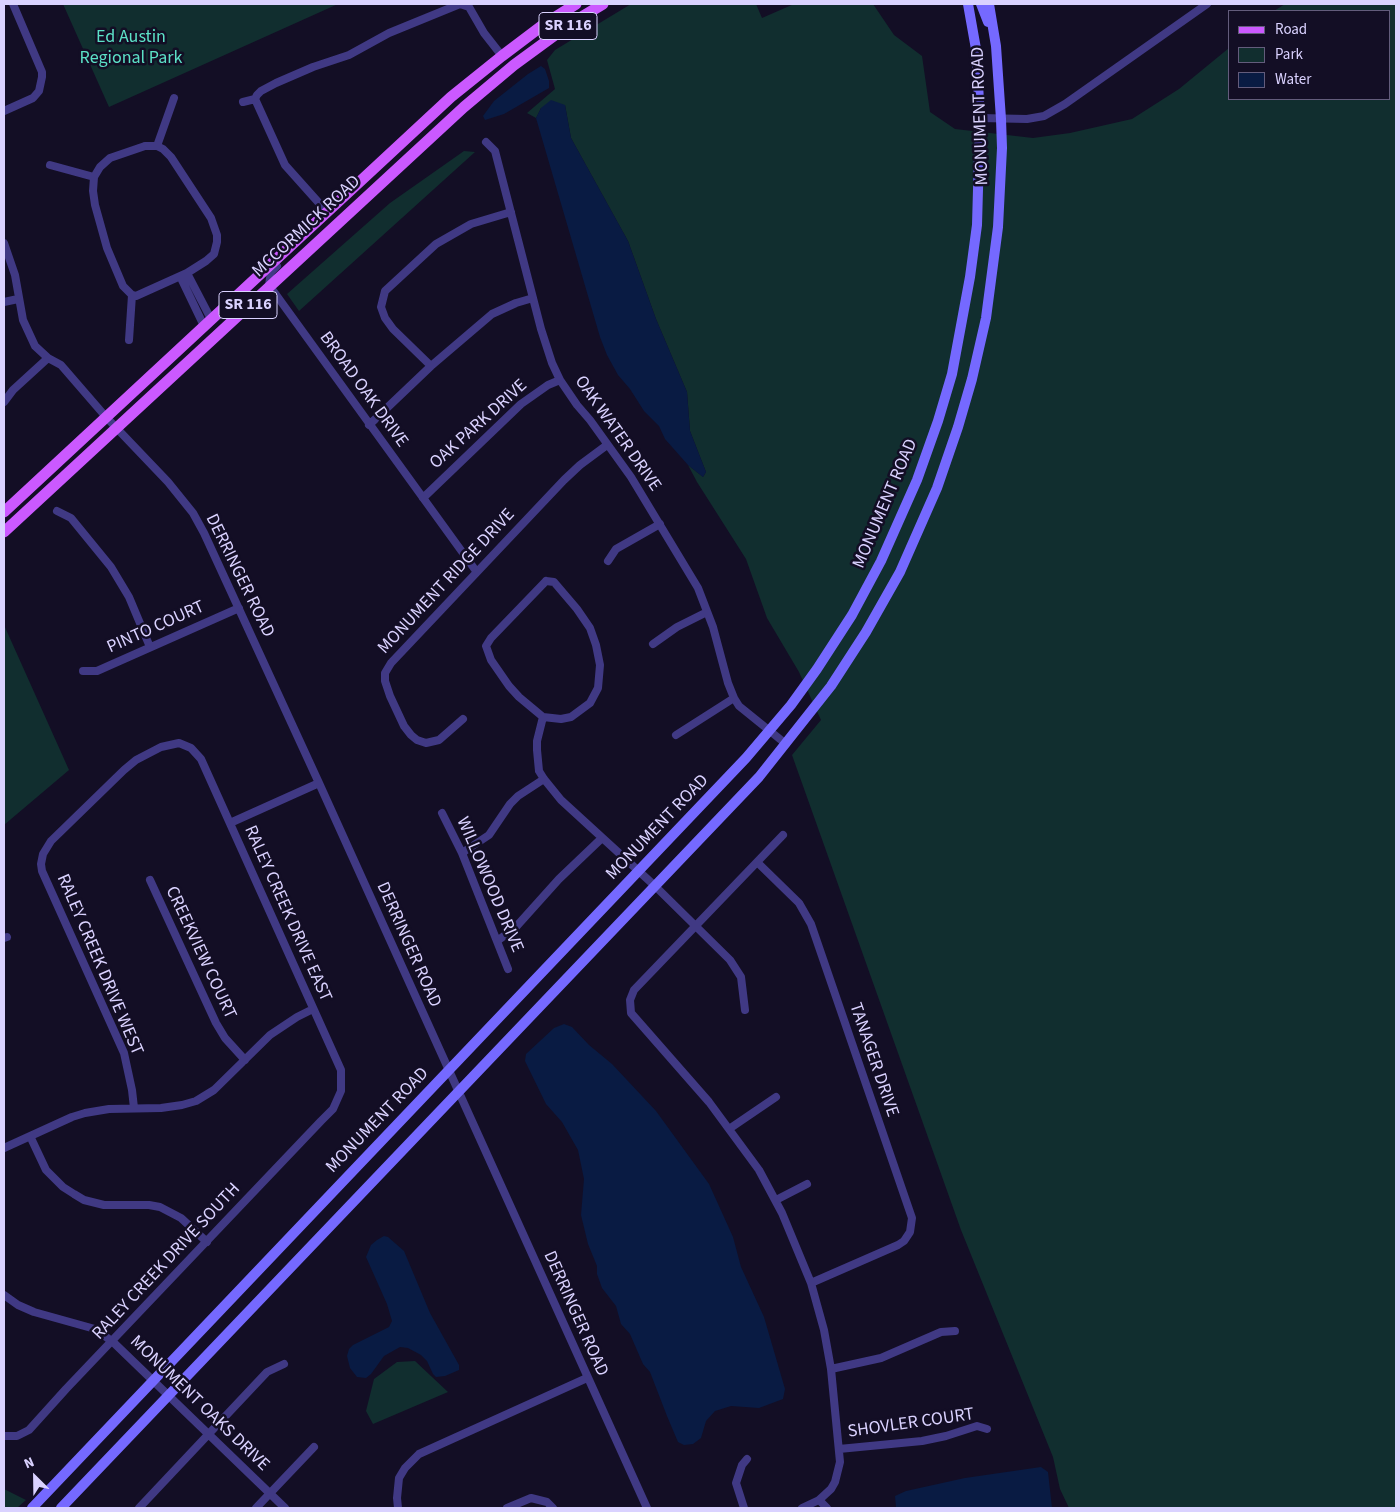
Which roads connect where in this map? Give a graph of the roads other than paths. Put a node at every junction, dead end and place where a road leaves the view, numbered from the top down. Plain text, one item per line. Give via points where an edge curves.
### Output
1 (13, 4) edge
2 (460, 4) edge
3 (576, 4) edge
4 (602, 4) edge
5 (968, 4) edge
6 (981, 4) edge
7 (989, 4) edge
8 (1207, 4) edge
9 (471, 5) edge
10 (563, 12) junction
11 (543, 25) junction
12 (560, 32) junction
13 (996, 46) junction
14 (535, 50) junction
15 (502, 56) junction
16 (174, 98) dead end
17 (256, 99) junction
18 (244, 102) dead end
19 (4, 110) edge
20 (980, 118) junction
21 (1001, 118) junction
22 (486, 142) dead end
23 (157, 146) junction
24 (50, 165) dead end
25 (94, 177) junction
26 (327, 212) junction
27 (510, 212) junction
28 (310, 228) junction
29 (4, 242) edge
30 (183, 274) junction
31 (269, 285) junction
32 (132, 294) junction
33 (533, 298) junction
34 (18, 299) junction
35 (4, 302) edge
36 (207, 323) junction
37 (129, 340) dead end
38 (48, 358) junction
39 (431, 366) junction
40 (560, 380) junction
41 (4, 402) edge
42 (106, 417) junction
43 (369, 425) junction
44 (116, 428) junction
45 (607, 445) junction
46 (422, 498) junction
47 (57, 511) dead end
48 (4, 512) edge
49 (660, 524) junction
50 (4, 532) edge
51 (608, 561) dead end
52 (476, 571) junction
53 (239, 608) junction
54 (707, 612) junction
55 (653, 644) dead end
56 (150, 647) junction
57 (83, 671) dead end
58 (734, 698) junction
59 (543, 717) junction
60 (463, 719) dead end
61 (770, 731) junction
62 (676, 735) dead end
63 (786, 744) junction
64 (544, 779) junction
65 (319, 783) junction
66 (442, 813) dead end
67 (230, 823) junction
68 (783, 835) dead end
69 (602, 838) junction
70 (462, 853) junction
71 (757, 862) junction
72 (41, 864) joint
73 (639, 871) junction
74 (150, 880) dead end
75 (655, 886) junction
76 (695, 927) junction
77 (497, 940) junction
78 (508, 969) dead end
79 (313, 1009) junction
80 (745, 1010) dead end
81 (245, 1060) junction
82 (448, 1071) junction
83 (341, 1091) joint
84 (458, 1093) junction
85 (776, 1097) dead end
86 (134, 1108) junction
87 (730, 1129) junction
88 (30, 1136) junction
89 (4, 1148) edge
90 (807, 1184) dead end
91 (776, 1200) junction
92 (207, 1242) junction
93 (811, 1283) junction
94 (4, 1295) edge
95 (955, 1331) dead end
96 (113, 1342) junction
97 (284, 1364) dead end
98 (831, 1369) junction
99 (587, 1378) junction
100 (153, 1381) junction
101 (169, 1396) junction
102 (987, 1428) dead end
103 (209, 1434) junction
104 (4, 1436) edge
105 (314, 1447) dead end
106 (839, 1449) junction
107 (747, 1459) dead end
108 (270, 1493) junction
109 (819, 1500) junction
110 (32, 1508) edge
111 (62, 1508) edge
112 (139, 1508) edge
113 (256, 1508) edge
114 (285, 1508) edge
115 (398, 1508) edge
116 (507, 1508) edge
117 (553, 1508) edge
118 (646, 1508) edge
119 (744, 1508) edge
120 (802, 1508) edge
121 (827, 1508) edge

1 - 19 street via 42,77 39,91 33,98
2 - 9 street
2 - 17 street via 389,33 349,55 276,83 261,91
3 - 10 main road, MCCORMICK ROAD / SR 116
4 - 12 main road, MCCORMICK ROAD / SR 116
5 - 20 main road, MONUMENT ROAD via 976,49
6 - 13 main road
7 - 13 main road, MONUMENT ROAD
8 - 21 street via 1044,116
9 - 15 street via 484,33
10 - 11 main road, MCCORMICK ROAD / SR 116
10 - 12 main road
11 - 14 main road
11 - 15 main road, MCCORMICK ROAD / SR 116
12 - 14 main road, MCCORMICK ROAD / SR 116
13 - 21 main road, MONUMENT ROAD
14 - 31 main road, MCCORMICK ROAD / SR 116 via 464,107
15 - 26 main road, MCCORMICK ROAD / SR 116 via 452,97
16 - 23 street
17 - 18 street
17 - 26 street via 285,165
20 - 21 street
20 - 61 main road, MONUMENT ROAD via 977,225 970,277 952,374 918,480 867,588 817,669
21 - 63 main road, MONUMENT ROAD via 998,227 986,318 948,458 920,529 881,606 831,686
22 - 27 street, OAK WATER DRIVE via 494,151
23 - 25 street via 137,147 110,158
23 - 30 street via 183,173 211,218 217,235 214,254
24 - 25 street
25 - 32 street via 95,205 107,248 123,286
26 - 28 main road, MCCORMICK ROAD / SR 116
27 - 33 street, OAK WATER DRIVE
27 - 39 street via 457,231 436,244 385,291 381,307 385,318
28 - 31 street via 271,272
28 - 36 main road, MCCORMICK ROAD / SR 116
29 - 34 street, DERRINGER ROAD via 15,274
30 - 32 street via 136,296
30 - 36 street
31 - 43 street, BROAD OAK DRIVE
31 - 44 main road, MCCORMICK ROAD / SR 116
32 - 37 street
33 - 39 street via 492,314
33 - 40 street, OAK WATER DRIVE
34 - 35 street
34 - 38 street, DERRINGER ROAD via 30,338
36 - 42 main road, MCCORMICK ROAD / SR 116
38 - 41 street
38 - 42 street, DERRINGER ROAD via 61,365
39 - 43 street
40 - 45 street, OAK WATER DRIVE
40 - 46 street, OAK PARK DRIVE via 521,404
42 - 44 street, DERRINGER ROAD
42 - 48 main road, MCCORMICK ROAD / SR 116
43 - 46 street, BROAD OAK DRIVE
44 - 50 main road, MCCORMICK ROAD / SR 116
44 - 53 street, DERRINGER ROAD via 193,513
45 - 49 street, OAK WATER DRIVE
45 - 52 street, MONUMENT RIDGE DRIVE via 564,480
46 - 52 street, BROAD OAK DRIVE
47 - 56 street via 71,518 111,567 129,597
49 - 51 street via 616,549
49 - 54 street, OAK WATER DRIVE via 698,588
52 - 60 street, MONUMENT RIDGE DRIVE via 391,663 385,680 404,726 417,740 426,743 439,740
53 - 56 street, PINTO COURT
53 - 65 street, DERRINGER ROAD
54 - 55 street
54 - 58 street, OAK WATER DRIVE
56 - 57 street, PINTO COURT via 97,670
58 - 61 street, OAK WATER DRIVE via 739,706
58 - 62 street
59 - 59 street via 560,719 583,709 595,696 600,680 600,665 590,628 554,582 546,581 486,646 491,660 509,686
59 - 64 street via 537,750 539,771
61 - 63 street, OAK WATER DRIVE
61 - 73 main road, MONUMENT ROAD
63 - 75 main road, MONUMENT ROAD via 759,777
64 - 69 street via 561,800
64 - 70 street via 514,800 489,835
65 - 67 street
65 - 82 street, DERRINGER ROAD
66 - 70 street, WILLOWOOD DRIVE
67 - 72 street, RALEY CREEK DRIVE EAST via 196,752 174,742 136,760 51,841
67 - 79 street, RALEY CREEK DRIVE EAST
68 - 71 street
69 - 73 street
69 - 77 street via 515,928
70 - 77 street, WILLOWOOD DRIVE
71 - 76 street
71 - 93 street, TANAGER DRIVE via 799,903 811,924 912,1218 910,1232 898,1245
72 - 86 street, RALEY CREEK DRIVE WEST via 124,1053
73 - 75 street
73 - 82 main road, MONUMENT ROAD
74 - 81 street, CREEKVIEW COURT via 216,1023
75 - 76 street
75 - 84 main road, MONUMENT ROAD
76 - 80 street via 736,967 741,977
76 - 87 street via 634,990 630,1000 631,1013
77 - 78 street, WILLOWOOD DRIVE
79 - 81 street via 270,1035
79 - 83 street, RALEY CREEK DRIVE EAST via 341,1070
81 - 86 street via 214,1090 196,1101 168,1107
82 - 84 street, DERRINGER ROAD
82 - 100 main road, MONUMENT ROAD
83 - 92 street, RALEY CREEK DRIVE SOUTH via 333,1109
84 - 99 street, DERRINGER ROAD
84 - 101 main road, MONUMENT ROAD
85 - 87 street
86 - 88 street via 85,1113
87 - 91 street
88 - 89 street
88 - 92 street via 46,1170 63,1187 84,1200 104,1205 160,1207 181,1218
90 - 91 street
91 - 93 street
92 - 96 street, RALEY CREEK DRIVE SOUTH
93 - 98 street
94 - 96 street, MONUMENT OAKS DRIVE via 34,1312 95,1329
95 - 98 street via 941,1332 881,1358
96 - 100 street, MONUMENT OAKS DRIVE
96 - 104 street, RALEY CREEK DRIVE SOUTH via 29,1430 22,1435
97 - 103 street via 267,1372
98 - 106 street
99 - 115 street via 419,1454 399,1478
99 - 118 street, DERRINGER ROAD
100 - 101 street, MONUMENT OAKS DRIVE
100 - 110 main road, MONUMENT ROAD
101 - 103 street, MONUMENT OAKS DRIVE
101 - 111 main road, MONUMENT ROAD
102 - 106 street, SHOVLER COURT via 977,1426 922,1441
103 - 108 street, MONUMENT OAKS DRIVE
103 - 112 street
105 - 108 street
106 - 109 street via 840,1462 835,1482
107 - 119 street via 736,1484
108 - 113 street
108 - 114 street, MONUMENT OAKS DRIVE
109 - 120 street
109 - 121 street
116 - 117 street via 532,1498 547,1502

